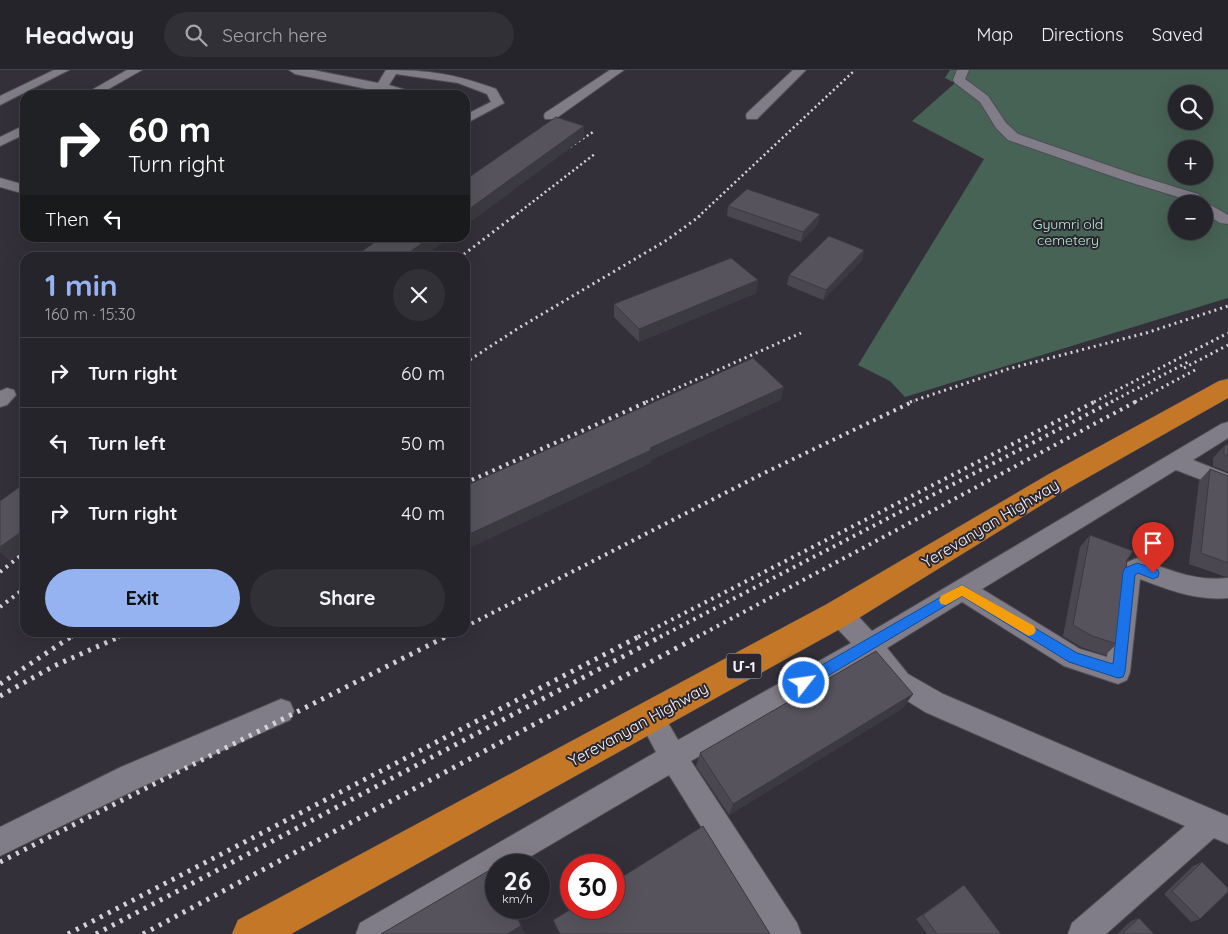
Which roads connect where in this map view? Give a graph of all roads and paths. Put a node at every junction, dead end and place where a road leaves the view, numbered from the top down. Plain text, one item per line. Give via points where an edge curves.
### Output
1 (63, 70) edge
2 (136, 70) edge
3 (295, 70) edge
4 (392, 70) edge
5 (618, 70) edge
6 (800, 70) edge
7 (963, 70) edge
8 (374, 71) edge
9 (382, 87) junction
10 (22, 90) edge
11 (98, 90) edge
12 (392, 90) edge
13 (20, 91) edge
14 (0, 101) edge
15 (550, 116) dead end
16 (752, 116) dead end
17 (470, 118) edge
18 (20, 132) edge
19 (0, 142) edge
20 (0, 182) edge
21 (20, 188) edge
22 (1186, 195) edge
23 (1213, 213) edge
24 (1225, 220) dead end
25 (1228, 387) edge
26 (1228, 429) edge
27 (1176, 462) junction
28 (1228, 482) edge
29 (1228, 588) edge
30 (962, 590) junction
31 (838, 614) junction
32 (870, 645) junction
33 (281, 711) dead end
34 (651, 718) junction
35 (673, 757) junction
36 (1219, 826) edge
37 (0, 842) edge
38 (252, 934) edge
39 (371, 934) edge
40 (786, 934) edge
41 (1083, 934) edge

1 - 10 street
2 - 11 street
3 - 9 street
4 - 8 street
4 - 9 street
4 - 17 street via 460,80 492,92 498,103
5 - 15 street
6 - 16 street
7 - 22 street via 959,80 984,99 1013,137
9 - 12 street
13 - 14 street
18 - 19 street
20 - 21 street
23 - 24 street
25 - 31 highway, Yerevanyan Highway / Մ-1 via 1059,481
26 - 27 street
27 - 28 street
27 - 30 street
29 - 30 street via 1216,590 1187,585 1137,568 1129,572 1118,672 1073,658
30 - 32 street
31 - 32 street
31 - 34 highway, Yerevanyan Highway / Մ-1
32 - 35 street
32 - 36 street via 899,682 934,703
33 - 37 street via 131,777
34 - 35 street
34 - 38 highway, Yerevanyan Highway / Մ-1
35 - 39 street
35 - 40 street
36 - 41 street

